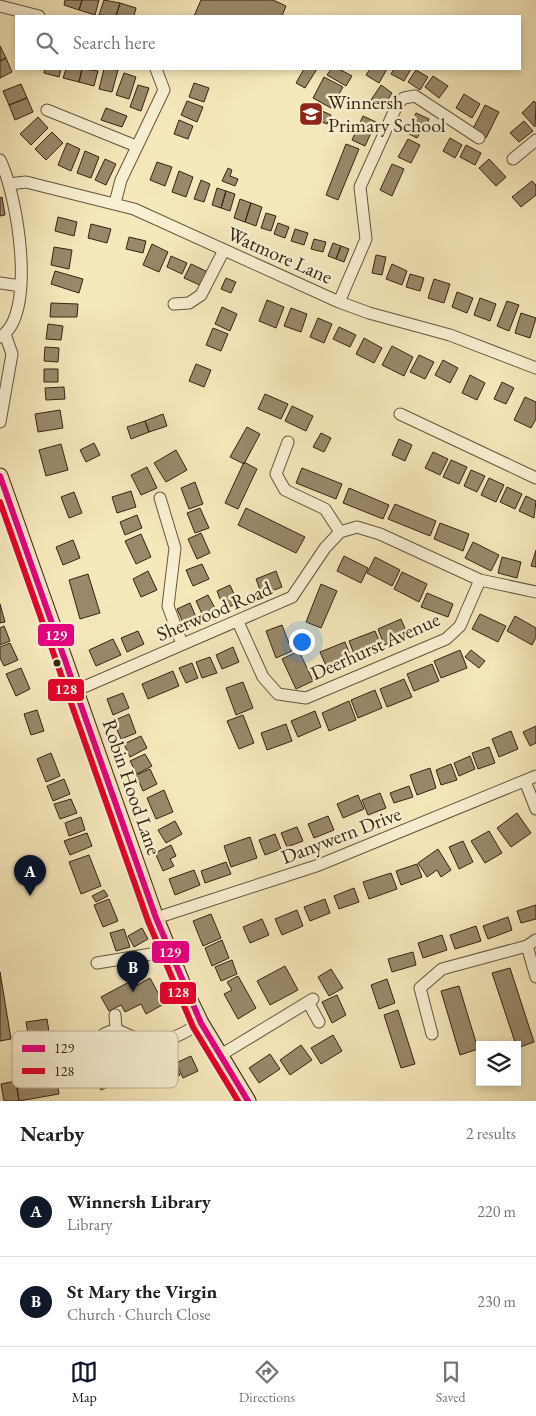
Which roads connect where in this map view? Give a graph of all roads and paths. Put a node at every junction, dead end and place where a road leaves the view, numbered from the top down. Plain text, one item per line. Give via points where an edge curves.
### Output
1 (0, 6) edge
2 (35, 15) edge
3 (158, 70) edge
4 (47, 110) dead end
5 (479, 138) dead end
6 (536, 140) edge
7 (136, 146) junction
8 (513, 159) dead end
9 (0, 160) edge
10 (9, 184) junction
11 (115, 203) junction
12 (224, 250) junction
13 (0, 283) edge
14 (21, 286) junction
15 (339, 302) junction
16 (174, 304) dead end
17 (2, 335) edge
18 (536, 368) edge
19 (400, 414) dead end
20 (0, 422) edge
21 (288, 442) dead end
22 (0, 476) edge
23 (536, 478) edge
24 (160, 498) dead end
25 (340, 532) junction
26 (480, 580) junction
27 (536, 592) edge
28 (238, 622) junction
29 (182, 644) junction
30 (77, 690) junction
31 (536, 776) edge
32 (525, 781) junction
33 (536, 809) edge
34 (156, 918) junction
35 (532, 943) edge
36 (169, 951) junction
37 (97, 963) dead end
38 (536, 977) edge
39 (116, 1015) dead end
40 (319, 1022) dead end
41 (201, 1023) junction
42 (116, 1029) junction
43 (111, 1031) edge
44 (120, 1031) edge
45 (178, 1034) edge
46 (432, 1034) dead end
47 (219, 1056) junction
48 (248, 1101) edge

1 - 2 street
3 - 7 street via 164,90
4 - 7 street
5 - 15 street via 414,96 398,102 360,188 366,239
6 - 8 street
7 - 11 street
9 - 10 street
10 - 11 street, Watmore Lane via 26,182
10 - 14 street via 19,234
11 - 12 street, Watmore Lane via 153,216
12 - 15 street, Watmore Lane
12 - 16 street via 201,295 189,303
13 - 14 street
14 - 17 street via 16,319
15 - 18 street, Watmore Lane via 450,335
17 - 20 street via 12,354
19 - 23 street
21 - 25 street via 276,474 285,490 325,509
22 - 30 main road, Robin Hood Lane
24 - 29 street via 175,548 168,606
25 - 26 street via 357,527 380,534
25 - 28 street, Sherwood Road via 325,548 292,597
26 - 27 street
26 - 28 street, Deerhurst Avenue via 460,626 446,639 306,698 278,694 263,677
28 - 29 street, Sherwood Road
29 - 30 street, Sherwood Road
30 - 34 main road, Robin Hood Lane
31 - 32 street, Danywern Drive
32 - 33 street
32 - 34 street, Danywern Drive via 319,866
34 - 36 main road, Robin Hood Lane
35 - 38 street
35 - 46 street via 442,969 420,988
36 - 37 street
36 - 41 main road, Robin Hood Lane
39 - 42 street
40 - 47 street via 310,1001
41 - 45 street
41 - 47 main road, Robin Hood Lane
42 - 43 street
42 - 44 street
47 - 48 main road, Robin Hood Lane

